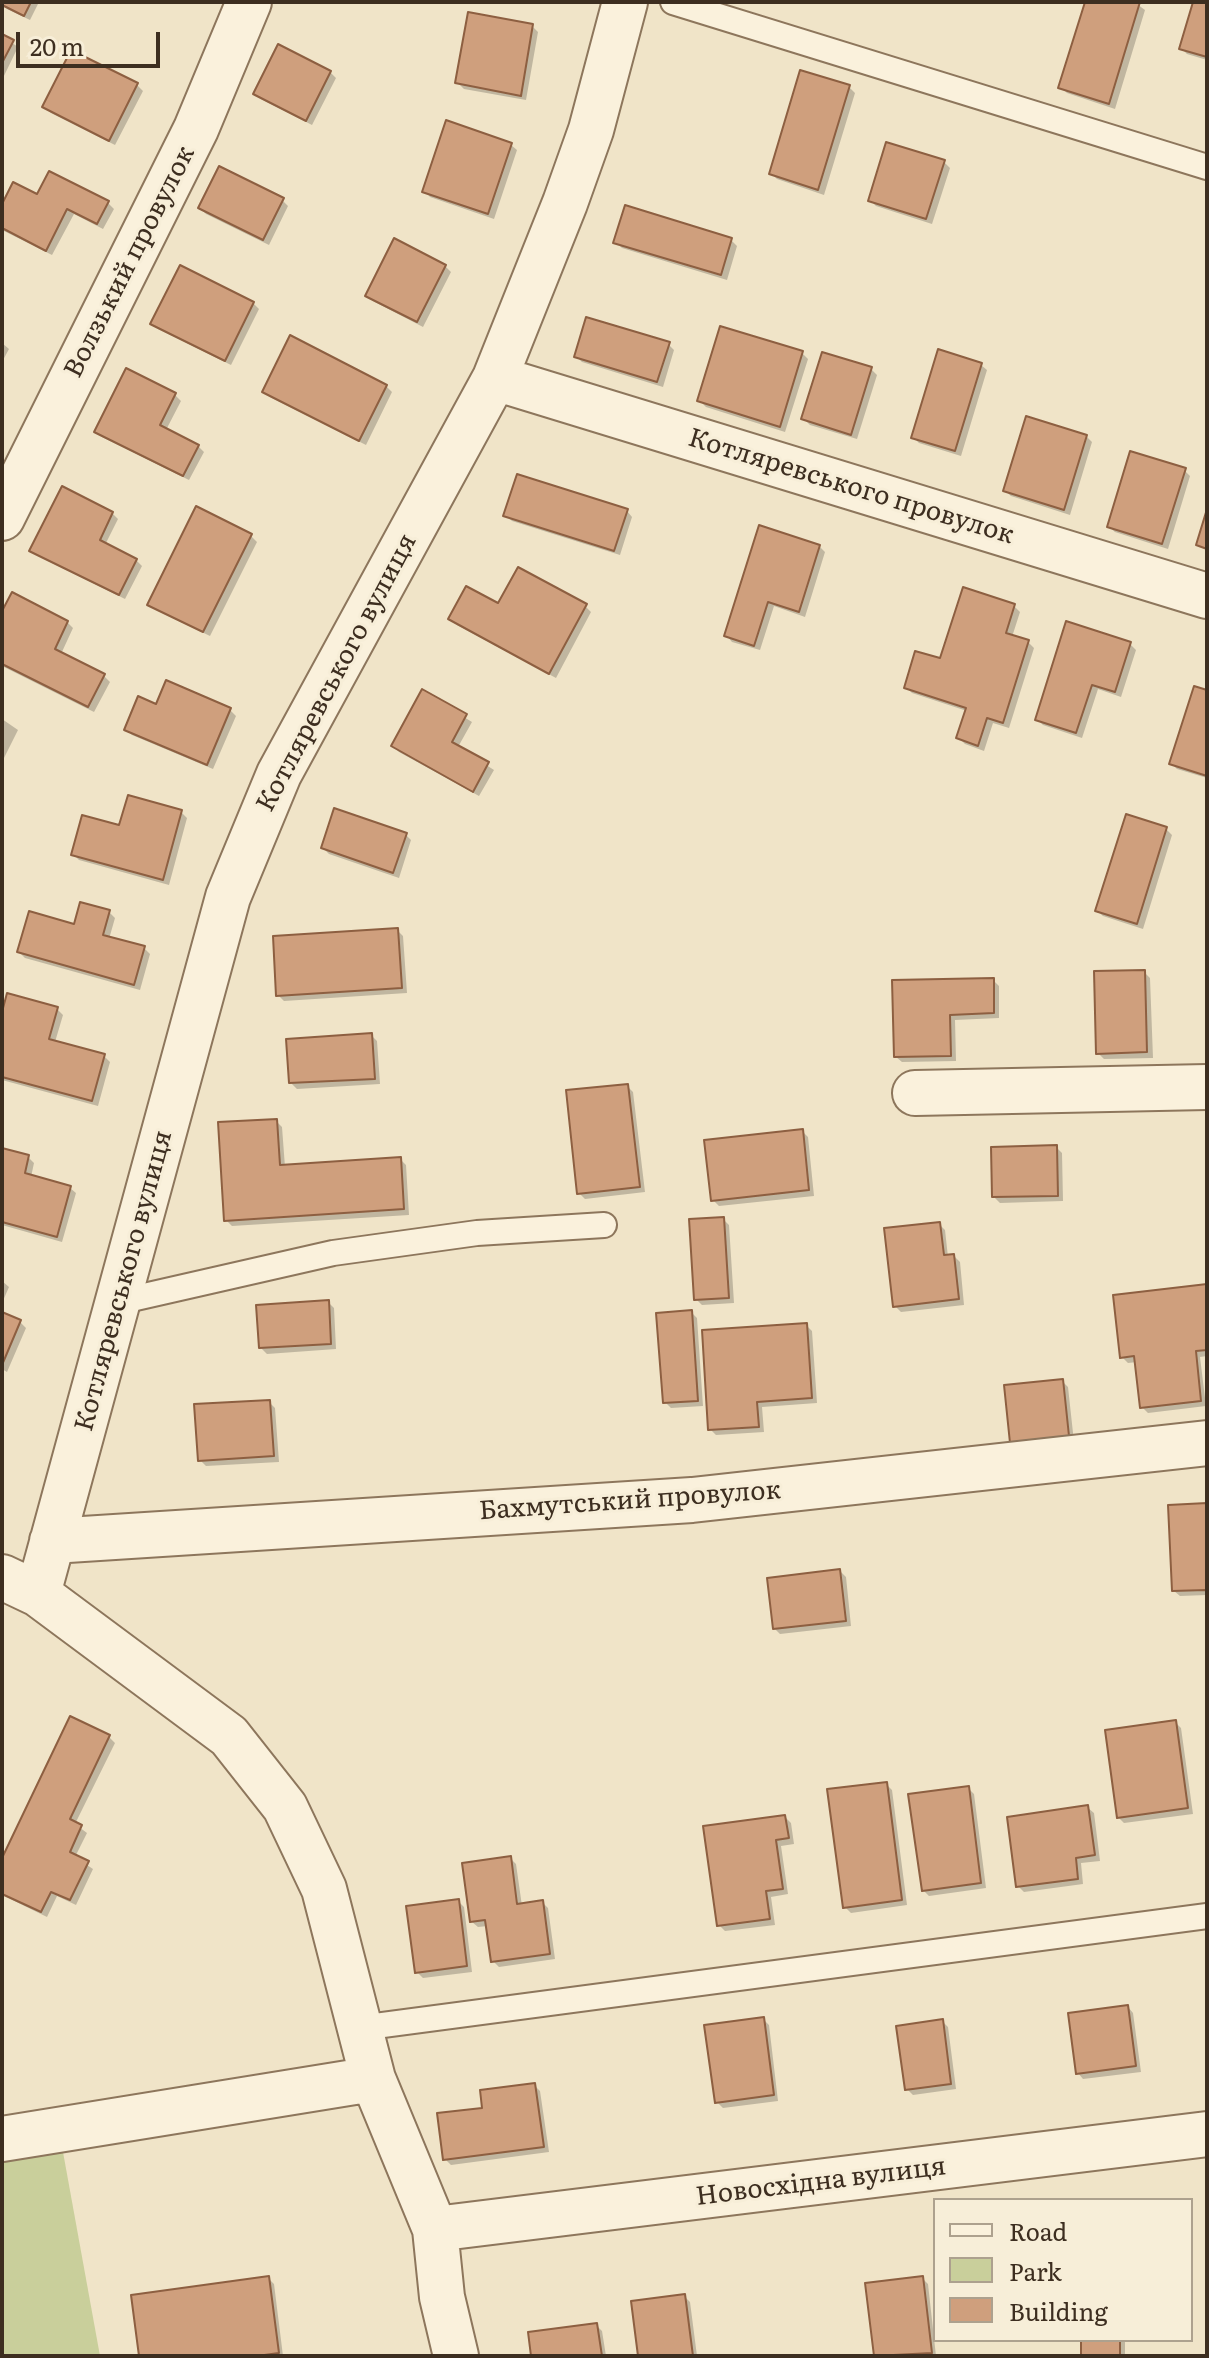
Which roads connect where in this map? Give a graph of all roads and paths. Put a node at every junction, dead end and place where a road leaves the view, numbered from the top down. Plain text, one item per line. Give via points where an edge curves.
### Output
1 (249, 2) edge
2 (625, 2) edge
3 (673, 2) edge
4 (1207, 167) edge
5 (495, 378) junction
6 (2, 518) edge
7 (1207, 596) edge
8 (1207, 1087) edge
9 (915, 1093) dead end
10 (604, 1225) dead end
11 (118, 1302) junction
12 (1207, 1443) edge
13 (52, 1541) junction
14 (20, 1586) edge
15 (1207, 1916) edge
16 (360, 2028) junction
17 (373, 2079) junction
18 (1207, 2134) edge
19 (2, 2139) edge
20 (435, 2229) junction
21 (456, 2356) edge

1 - 6 street, Волзький провулок via 196,129
2 - 5 street, Котляревського вулиця via 591,130
3 - 4 lane
5 - 7 street, Котляревського провулок
5 - 11 street, Котляревського вулиця via 279,774 228,897
8 - 9 street
10 - 11 lane via 477,1233 333,1253
11 - 13 street, Котляревського вулиця
12 - 13 street, Бахмутський провулок via 692,1500
13 - 14 street, Котляревського вулиця
14 - 16 street via 229,1736 285,1807 324,1889
15 - 16 lane
16 - 17 street
17 - 19 street
17 - 20 street
18 - 20 street, Новосхідна вулиця
20 - 21 street via 442,2297

